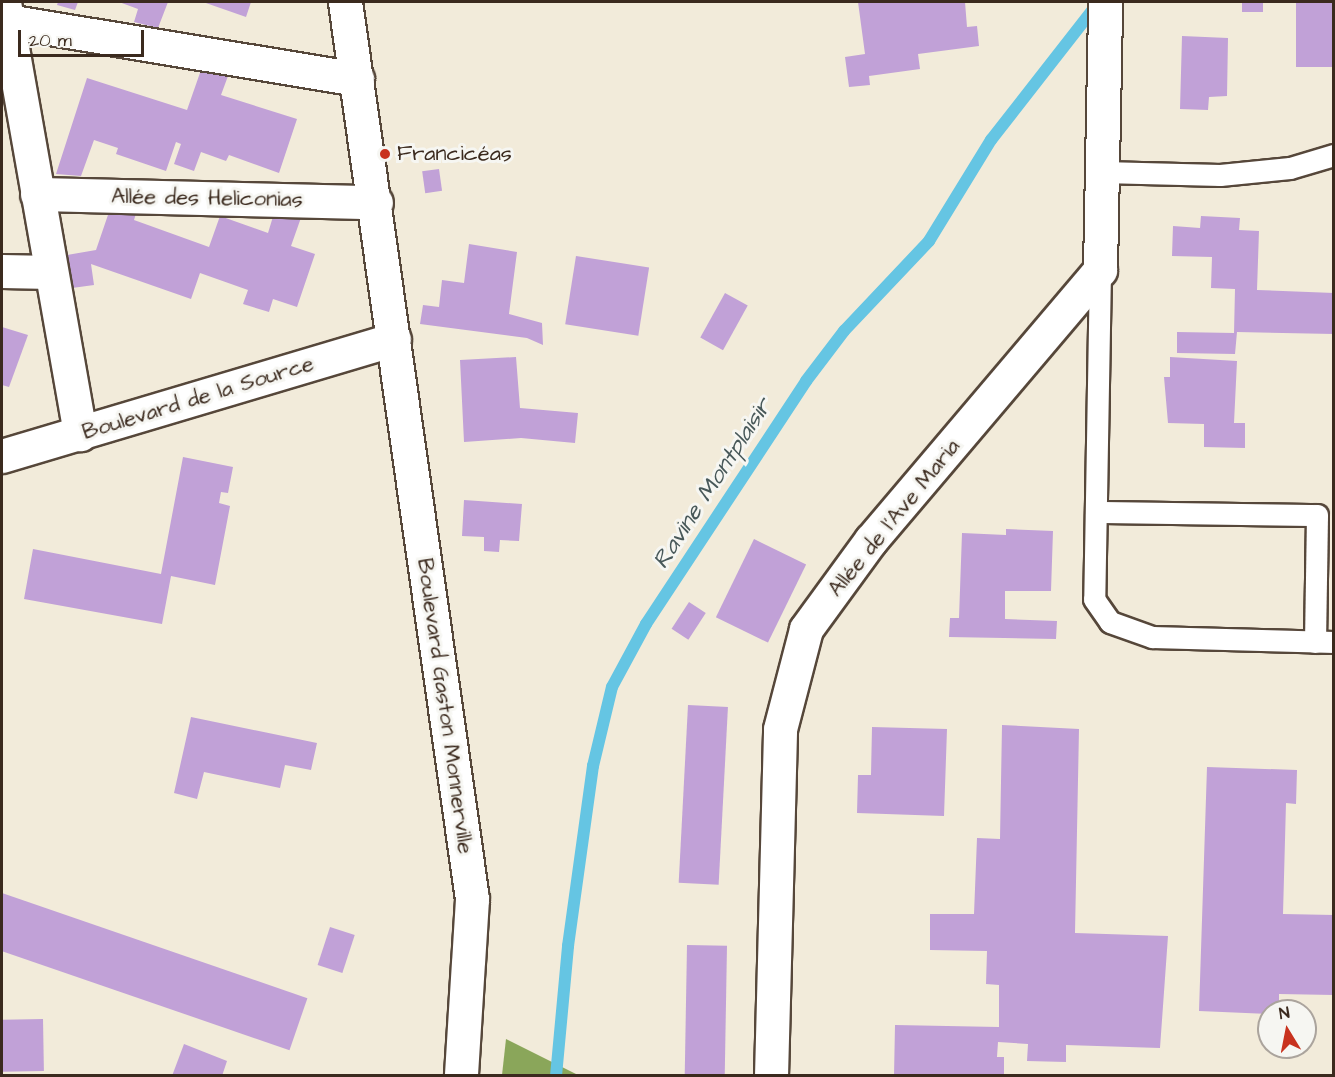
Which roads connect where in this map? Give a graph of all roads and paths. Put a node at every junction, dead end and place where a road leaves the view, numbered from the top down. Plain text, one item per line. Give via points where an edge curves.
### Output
1 (345, 2) edge
2 (6, 11) edge
3 (1105, 16) edge
4 (357, 79) junction
5 (15, 148) edge
6 (1334, 155) edge
7 (1102, 172) junction
8 (37, 194) junction
9 (376, 202) junction
10 (1100, 270) junction
11 (2, 271) edge
12 (51, 272) junction
13 (394, 339) junction
14 (80, 434) junction
15 (2, 456) edge
16 (1096, 512) junction
17 (1324, 642) edge
18 (461, 1076) edge
19 (771, 1076) edge

1 - 4 street, Boulevard Gaston Monnerville
2 - 4 street
2 - 5 street
3 - 7 street
4 - 9 street, Boulevard Gaston Monnerville
5 - 8 street
6 - 7 lane via 1290,168 1220,175
7 - 10 street
8 - 9 street, Allée des Heliconias
8 - 12 street
9 - 13 street, Boulevard Gaston Monnerville
10 - 16 lane
10 - 19 street, Allée de l'Ave Maria via 871,540 806,629 780,729
11 - 12 street
12 - 14 street
13 - 14 street, Boulevard de la Source
13 - 18 street, Boulevard Gaston Monnerville via 472,899
14 - 15 street, Boulevard de la Source
16 - 17 lane via 1094,599 1110,622 1152,637
16 - 17 lane via 1317,515

